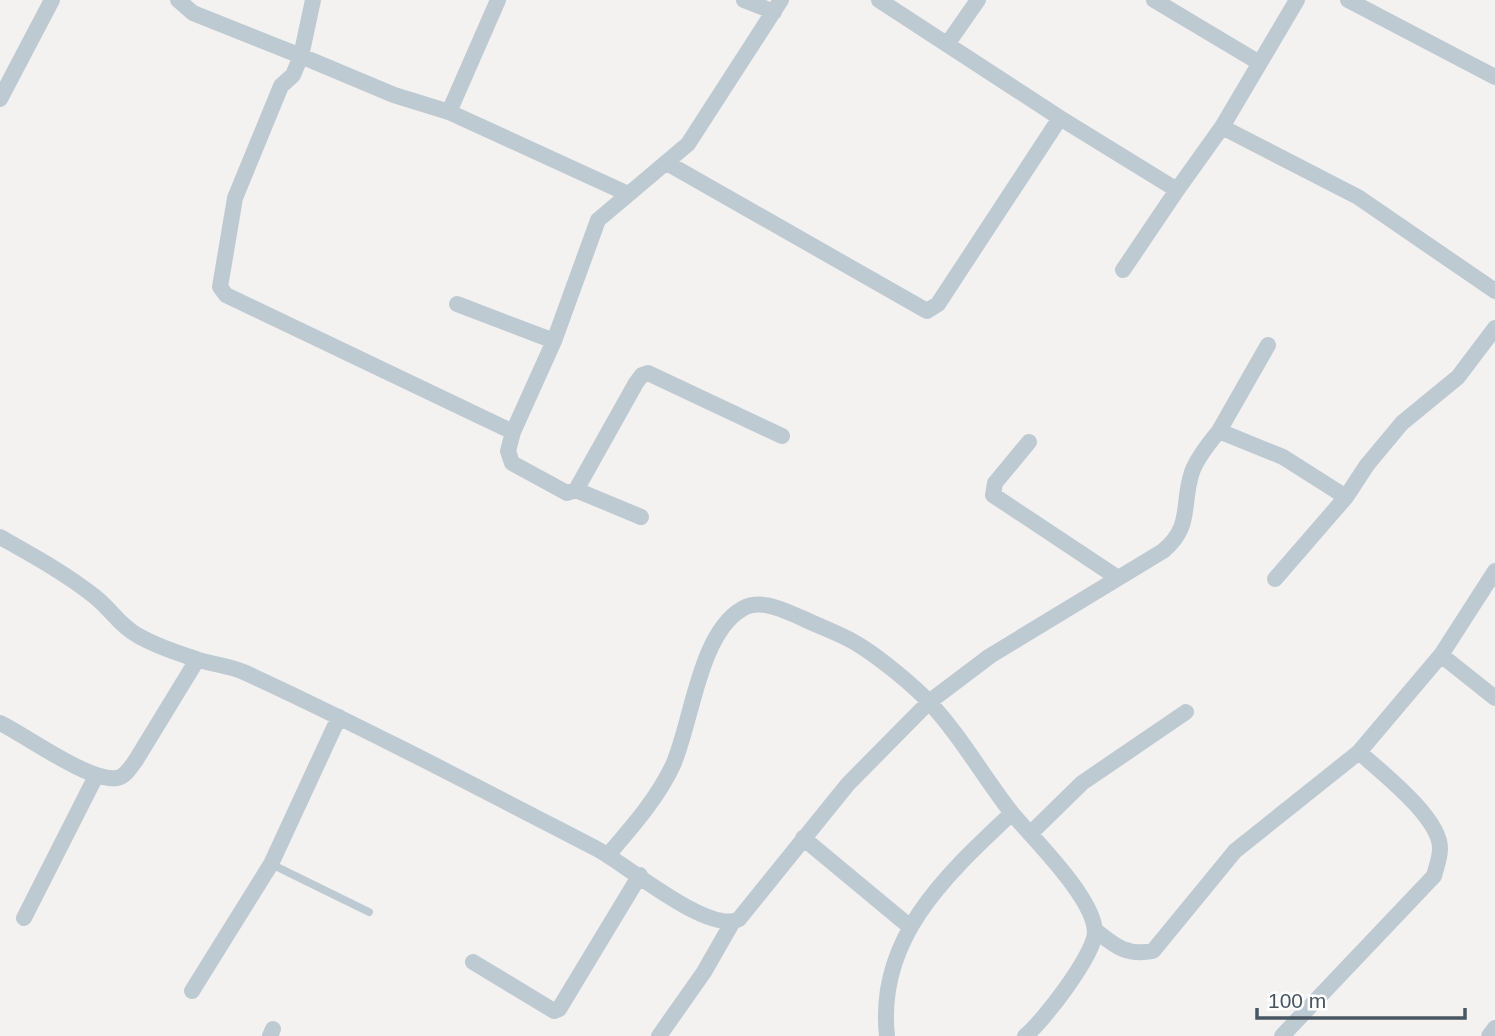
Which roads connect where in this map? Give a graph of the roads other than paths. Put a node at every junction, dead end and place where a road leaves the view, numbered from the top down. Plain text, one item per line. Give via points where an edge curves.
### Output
1 (52, 0) edge
2 (178, 0) edge
3 (313, 0) edge
4 (498, 0) edge
5 (744, 0) edge
6 (879, 0) edge
7 (978, 0) edge
8 (1154, 0) edge
9 (1297, 0) edge
10 (1348, 0) edge
11 (777, 6) edge
12 (948, 43) junction
13 (301, 56) junction
14 (1258, 62) junction
15 (1495, 77) edge
16 (0, 99) edge
17 (449, 112) junction
18 (1060, 118) junction
19 (1222, 127) junction
20 (667, 163) junction
21 (1177, 190) junction
22 (626, 193) junction
23 (1123, 270) dead end
24 (1495, 290) edge
25 (457, 304) dead end
26 (1495, 328) edge
27 (554, 341) junction
28 (1268, 345) dead end
29 (1219, 431) junction
30 (513, 432) junction
31 (782, 436) dead end
32 (1029, 442) dead end
33 (576, 489) junction
34 (1346, 497) junction
35 (641, 517) dead end
36 (0, 537) edge
37 (1495, 571) edge
38 (1118, 578) junction
39 (1275, 579) dead end
40 (1441, 655) junction
41 (197, 660) junction
42 (1495, 698) edge
43 (929, 702) junction
44 (1186, 712) dead end
45 (339, 718) junction
46 (0, 723) edge
47 (1359, 752) junction
48 (96, 776) junction
49 (1012, 813) junction
50 (1031, 833) junction
51 (803, 838) junction
52 (608, 855) junction
53 (271, 864) junction
54 (640, 875) junction
55 (369, 912) dead end
56 (24, 918) dead end
57 (732, 923) junction
58 (909, 926) junction
59 (1095, 930) junction
60 (473, 962) dead end
61 (192, 991) dead end
62 (1495, 1028) edge
63 (659, 1036) edge
64 (887, 1036) edge
65 (1025, 1036) edge
66 (1282, 1036) edge
67 (1489, 1036) edge

1 - 16 street
2 - 13 street via 193,13
3 - 13 street
4 - 17 street
5 - 11 street
6 - 12 street
7 - 12 street
8 - 14 street
9 - 14 street
10 - 15 street
11 - 20 street via 702,126
12 - 18 street
13 - 17 street via 394,95
13 - 30 street via 293,75 281,86 235,198 220,286 226,295
14 - 19 street
17 - 22 street
18 - 20 street via 937,304 927,311
18 - 21 street
19 - 21 street
19 - 24 street via 1357,197
20 - 22 street
21 - 23 street
22 - 27 street via 598,220
25 - 27 street
26 - 34 street via 1458,377 1402,423
27 - 30 street
28 - 29 street
29 - 34 street via 1283,457
29 - 38 street via 1192,470 1183,528 1176,540
30 - 33 street via 508,451 512,463 567,492
31 - 33 street via 648,373 636,383
32 - 38 street via 996,483 993,495
33 - 35 street
34 - 39 street
36 - 41 street via 75,582 138,636
37 - 40 street
38 - 43 street via 990,656
40 - 42 street
40 - 47 street
41 - 45 street via 223,663
41 - 48 street via 124,776
43 - 49 street
43 - 51 street via 848,784
43 - 52 street via 860,645 781,609 754,603 739,610 715,640 661,788
44 - 50 street via 1082,783
45 - 52 street
45 - 53 street
46 - 48 street
47 - 59 street via 1235,851 1153,951 1121,951
47 - 66 street via 1406,794 1432,825 1441,847 1434,876
48 - 56 street
49 - 50 street
49 - 58 street via 959,864
50 - 59 street via 1074,887
51 - 57 street
51 - 58 street
52 - 54 street
53 - 55 lane
53 - 61 street
54 - 57 street via 683,906
54 - 60 street via 559,1009 538,1003
57 - 63 street
58 - 64 street via 887,986
59 - 65 street via 1054,1009
62 - 67 street

